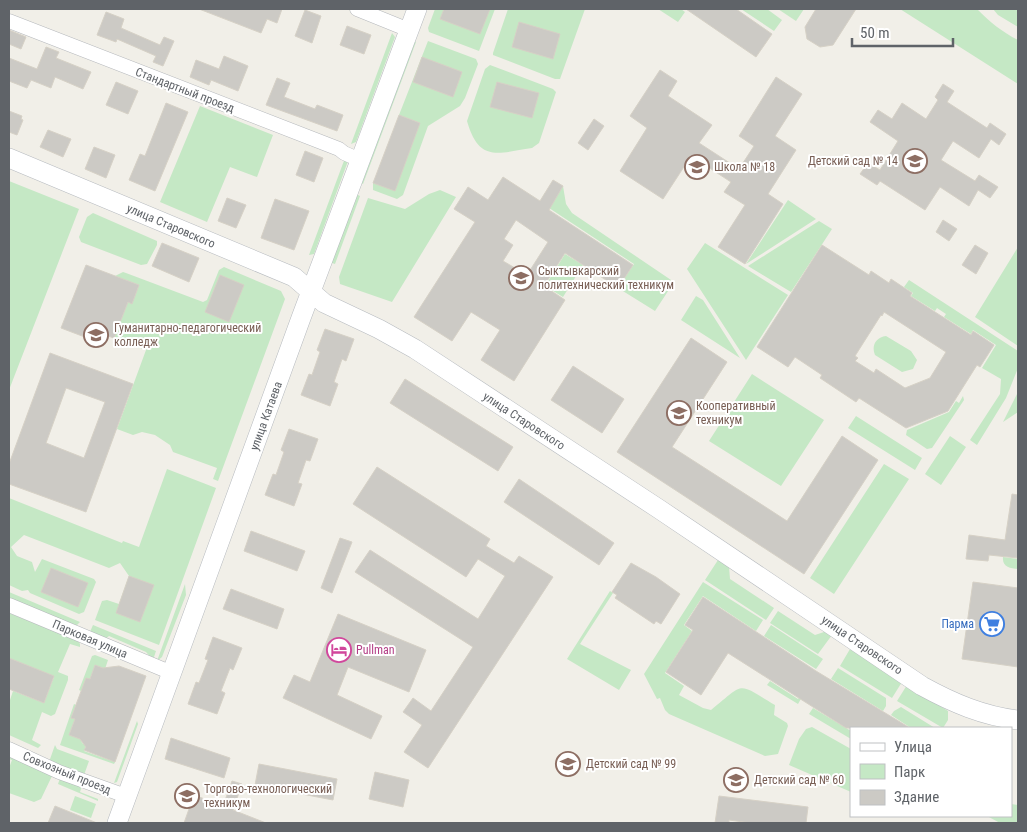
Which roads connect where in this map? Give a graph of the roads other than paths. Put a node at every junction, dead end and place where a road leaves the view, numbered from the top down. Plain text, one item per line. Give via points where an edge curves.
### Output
1 (357, 9) edge
2 (417, 9) edge
3 (9, 21) edge
4 (409, 30) junction
5 (9, 158) edge
6 (360, 160) junction
7 (311, 291) junction
8 (9, 605) edge
9 (172, 673) junction
10 (1018, 720) edge
11 (9, 749) edge
12 (126, 796) junction
13 (117, 823) edge

1 - 4 street
2 - 4 street, улица Катаева
3 - 6 street, Стандартный проезд
4 - 6 street, улица Катаева
5 - 7 street, улица Старовского via 294,277
6 - 7 street, улица Катаева
7 - 9 street, улица Катаева
7 - 10 street, улица Старовского via 324,303 415,349 922,686 973,710 996,718
8 - 9 street, Парковая улица
9 - 12 street, улица Катаева
11 - 12 street, Совхозный проезд via 59,772
12 - 13 street, улица Катаева

